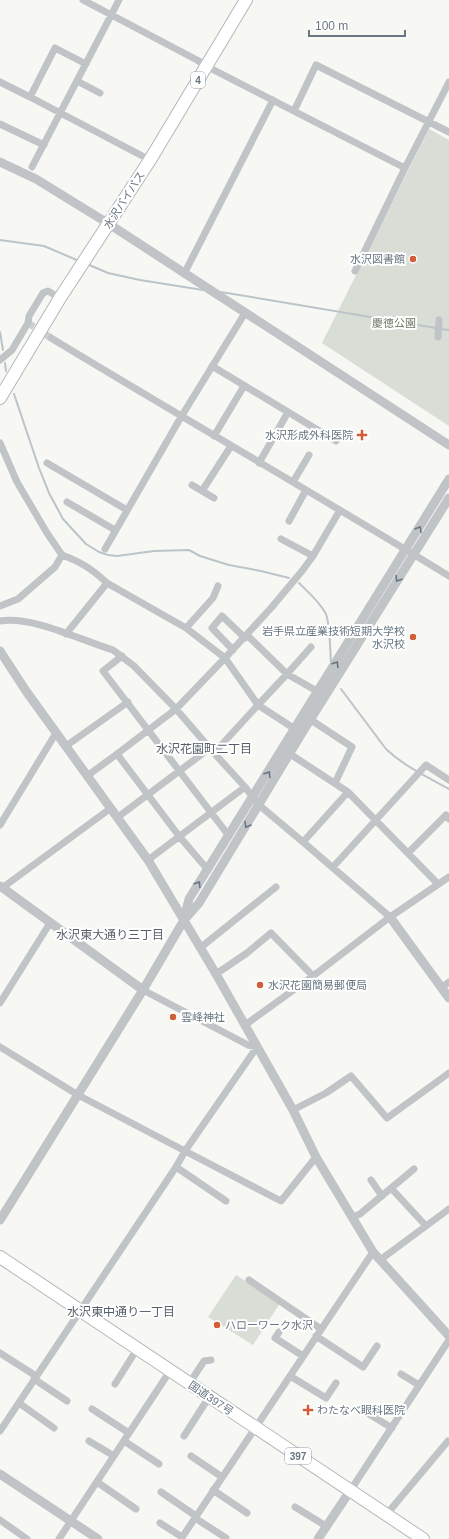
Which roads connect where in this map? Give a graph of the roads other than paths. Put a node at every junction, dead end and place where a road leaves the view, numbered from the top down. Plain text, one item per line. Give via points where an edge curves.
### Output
1 (83, 0) edge
2 (119, 0) edge
3 (246, 0) edge
4 (112, 15) junction
5 (86, 64) junction
6 (206, 66) junction
7 (78, 81) junction
8 (0, 82) edge
9 (449, 82) edge
10 (100, 93) dead end
11 (30, 98) junction
12 (272, 100) junction
13 (294, 111) junction
14 (61, 113) junction
15 (429, 122) junction
16 (0, 124) edge
17 (449, 132) edge
18 (44, 145) junction
19 (150, 160) junction
20 (0, 162) edge
21 (32, 167) dead end
22 (405, 168) junction
23 (108, 224) junction
24 (355, 271) dead end
25 (184, 274) junction
26 (60, 298) junction
27 (245, 312) junction
28 (439, 322) dead end
29 (438, 335) dead end
30 (51, 338) tunnel mouth
31 (0, 360) edge
32 (212, 366) junction
33 (244, 386) junction
34 (0, 398) edge
35 (288, 412) junction
36 (181, 417) junction
37 (214, 436) junction
38 (336, 441) dead end
39 (0, 443) edge
40 (449, 445) edge
41 (231, 446) junction
42 (309, 455) dead end
43 (47, 463) dead end
44 (259, 463) junction
45 (449, 479) edge
46 (293, 482) junction
47 (192, 485) dead end
48 (306, 490) junction
49 (202, 492) junction
50 (214, 498) dead end
51 (449, 498) edge
52 (67, 502) dead end
53 (127, 510) junction
54 (340, 510) junction
55 (289, 521) dead end
56 (115, 530) junction
57 (281, 539) dead end
58 (105, 548) dead end
59 (410, 552) junction
60 (62, 555) junction
61 (313, 556) junction
62 (449, 576) edge
63 (107, 583) junction
64 (218, 586) dead end
65 (0, 606) edge
66 (0, 620) edge
67 (186, 628) junction
68 (66, 634) junction
69 (246, 636) junction
70 (311, 647) dead end
71 (233, 650) junction
72 (0, 651) edge
73 (122, 656) junction
74 (225, 658) junction
75 (287, 674) junction
76 (322, 694) junction
77 (128, 702) junction
78 (258, 705) junction
79 (176, 709) junction
80 (311, 720) junction
81 (149, 729) junction
82 (299, 731) junction
83 (56, 733) junction
84 (66, 746) junction
85 (212, 751) junction
86 (117, 754) junction
87 (290, 754) junction
88 (180, 771) junction
89 (87, 776) junction
90 (449, 780) edge
91 (335, 783) junction
92 (245, 787) junction
93 (348, 792) junction
94 (148, 795) junction
95 (256, 801) junction
96 (111, 808) junction
97 (211, 812) junction
98 (118, 817) junction
99 (376, 819) junction
100 (449, 819) edge
101 (0, 825) edge
102 (179, 836) junction
103 (229, 836) junction
104 (303, 842) junction
105 (408, 852) junction
106 (148, 860) junction
107 (333, 867) junction
108 (208, 870) junction
109 (449, 877) edge
110 (438, 884) junction
111 (276, 886) dead end
112 (1, 887) edge
113 (390, 917) junction
114 (184, 920) junction
115 (50, 923) junction
116 (200, 948) junction
117 (216, 974) junction
118 (313, 976) junction
119 (445, 985) edge
120 (143, 990) junction
121 (449, 998) edge
122 (0, 1003) edge
123 (245, 1025) junction
124 (257, 1046) junction
125 (0, 1047) edge
126 (449, 1073) edge
127 (78, 1095) junction
128 (293, 1110) junction
129 (185, 1151) junction
130 (316, 1157) junction
131 (176, 1167) junction
132 (414, 1169) dead end
133 (371, 1180) dead end
134 (391, 1188) junction
135 (382, 1196) junction
136 (226, 1201) dead end
137 (449, 1208) edge
138 (353, 1218) junction
139 (0, 1220) edge
140 (426, 1226) junction
141 (373, 1252) junction
142 (0, 1258) edge
143 (380, 1260) junction
144 (249, 1280) dead end
145 (80, 1311) junction
146 (321, 1329) junction
147 (279, 1332) dead end
148 (316, 1336) junction
149 (449, 1336) edge
150 (449, 1340) edge
151 (377, 1346) dead end
152 (137, 1349) junction
153 (0, 1353) edge
154 (303, 1356) junction
155 (211, 1360) dead end
156 (170, 1371) junction
157 (401, 1374) dead end
158 (290, 1376) junction
159 (35, 1378) junction
160 (336, 1383) dead end
161 (115, 1384) dead end
162 (189, 1384) junction
163 (419, 1385) junction
164 (209, 1397) junction
165 (67, 1400) dead end
166 (19, 1403) junction
167 (359, 1408) dead end
168 (92, 1409) dead end
169 (54, 1428) dead end
170 (255, 1428) junction
171 (392, 1428) junction
172 (0, 1431) edge
173 (129, 1433) junction
174 (184, 1436) dead end
175 (89, 1441) dead end
176 (124, 1441) junction
177 (448, 1441) edge
178 (114, 1456) junction
179 (191, 1456) dead end
180 (159, 1464) dead end
181 (0, 1474) edge
182 (222, 1477) junction
183 (97, 1482) junction
184 (213, 1490) junction
185 (350, 1491) junction
186 (161, 1492) dead end
187 (295, 1506) dead end
188 (136, 1509) dead end
189 (247, 1513) dead end
190 (386, 1515) junction
191 (196, 1517) junction
192 (0, 1520) edge
193 (71, 1521) junction
194 (160, 1523) dead end
195 (326, 1526) junction
196 (182, 1538) edge
197 (226, 1538) edge
198 (27, 1539) edge
199 (59, 1539) edge
200 (98, 1539) edge
201 (318, 1539) edge
202 (423, 1539) edge

1 - 4 street
2 - 4 street
3 - 6 highway, 水沢バイパス / 4
4 - 5 street
4 - 6 street
5 - 7 street
5 - 11 street via 55,48
6 - 12 street
6 - 19 highway, 水沢バイパス / 4
7 - 10 street
7 - 14 street
8 - 11 street
9 - 15 street
11 - 14 street
12 - 13 street
12 - 25 street
13 - 15 street via 316,65
13 - 22 street
14 - 18 street
14 - 19 street
15 - 17 street
15 - 22 street
16 - 18 street
18 - 21 street
19 - 23 highway, 水沢バイパス / 4
20 - 23 street via 47,186
22 - 24 street
23 - 25 street
23 - 26 highway, 水沢バイパス / 4
25 - 27 street
26 - 31 street via 48,291 43,293 12,350
26 - 34 highway, 水沢バイパス / 4
27 - 32 street
27 - 40 street
28 - 29 street
30 - 36 street
32 - 33 street
32 - 36 street
33 - 35 street
33 - 37 street
35 - 38 street
35 - 44 street
36 - 37 street
36 - 53 street
37 - 41 street
39 - 60 street via 17,482
41 - 44 street
41 - 49 street
42 - 46 street
43 - 53 street
44 - 46 street
59 -> 45 street
46 - 48 street
47 - 49 street
48 - 54 street
48 - 55 street
49 - 50 street
51 - 59 street
52 - 56 street
53 - 56 street
54 - 59 street
54 - 61 street
56 - 58 street
57 - 61 street
59 - 62 street
59 - 76 street
60 - 63 street via 83,563
60 - 65 street via 55,566 18,599
61 - 69 street
63 - 67 street
63 - 68 street
64 - 67 street via 214,598
66 - 68 street via 12,619
67 - 74 street
68 - 73 street via 113,650
69 - 71 street
69 - 71 street via 222,616 212,628
69 - 75 street
70 - 75 street
71 - 74 street
72 - 83 street
73 - 77 street via 103,670
73 - 79 street
74 - 78 street
74 - 79 street
75 - 76 street
75 - 78 street
76 - 80 street
76 - 82 street
77 - 81 street
77 - 84 street
78 - 82 street
78 - 85 street
79 - 81 street
79 - 85 street
80 - 82 street
80 - 91 street via 352,747
81 - 86 street
81 - 88 street
82 - 87 street
95 -> 82 street
83 - 84 street
83 - 101 street
84 - 89 street
85 - 88 street
85 - 92 street
86 - 89 street
86 - 94 street
87 - 91 street
87 - 95 street
88 - 94 street
88 - 97 street
89 - 96 street
90 - 99 street via 426,765
91 - 93 street
92 - 95 street
92 - 97 street
93 - 99 street
93 - 104 street
94 - 98 street
94 - 102 street
95 - 103 street
95 - 104 street
95 -> 114 street via 199,903
96 - 98 street
96 - 112 street
97 - 102 street
97 - 103 street
98 - 106 street
99 - 105 street
99 - 107 street
100 - 105 street via 446,815
102 - 106 street
102 - 108 street
103 - 108 street
104 - 107 street
105 - 110 street
106 - 114 street
107 - 113 street
114 -> 108 street via 189,899
109 - 110 street
110 - 113 street
111 - 116 street
112 - 115 street
113 - 118 street
113 - 119 street
114 - 116 street
114 - 120 street
115 - 120 street
115 - 122 street
116 - 117 street
117 - 118 street via 271,933
117 - 123 street
118 - 123 street
119 - 121 street
120 - 124 street via 248,1045
120 - 127 street
123 - 124 street
124 - 128 street
124 - 129 street
125 - 127 street
126 - 128 street via 388,1118 351,1076 326,1093
127 - 129 street
127 - 139 street
128 - 130 street
129 - 130 street via 281,1201
129 - 131 street
130 - 138 street
131 - 136 street
131 - 145 street
132 - 134 street
133 - 135 street
134 - 135 street
134 - 140 street
135 - 138 street
137 - 140 street
138 - 141 street
140 - 143 street
141 - 143 street
141 - 146 street
142 - 145 highway, 国道397号 / 397
143 - 149 street
144 - 146 street
145 - 152 highway, 国道397号 / 397
145 - 159 street
146 - 148 street
147 - 154 street via 275,1338
148 - 151 street via 363,1367
148 - 154 street
150 - 163 street
152 - 156 highway, 国道397号 / 397
152 - 161 street
153 - 159 street
154 - 158 street
155 - 162 street via 204,1361
156 - 162 highway, 国道397号 / 397
156 - 173 street
157 - 163 street
158 - 160 street via 326,1398
158 - 170 street
159 - 165 street
159 - 166 street
162 - 164 highway, 国道397号 / 397
163 - 171 street
164 - 170 highway, 国道397号 / 397
164 - 174 street
166 - 169 street
166 - 172 street
167 - 171 street
168 - 173 street
170 - 182 street
170 - 185 highway, 国道397号 / 397
171 - 185 street
173 - 176 street
175 - 178 street
176 - 178 street
176 - 180 street
177 - 190 street
178 - 183 street
179 - 182 street
181 - 193 street
182 - 184 street
183 - 188 street
183 - 193 street
184 - 189 street
184 - 191 street
185 - 190 highway, 国道397号 / 397
185 - 195 street
186 - 191 street
187 - 195 street
190 - 202 highway, 国道397号 / 397
191 - 196 street
191 - 197 street
192 - 198 street
193 - 199 street
193 - 200 street
194 - 196 street
195 - 201 street

